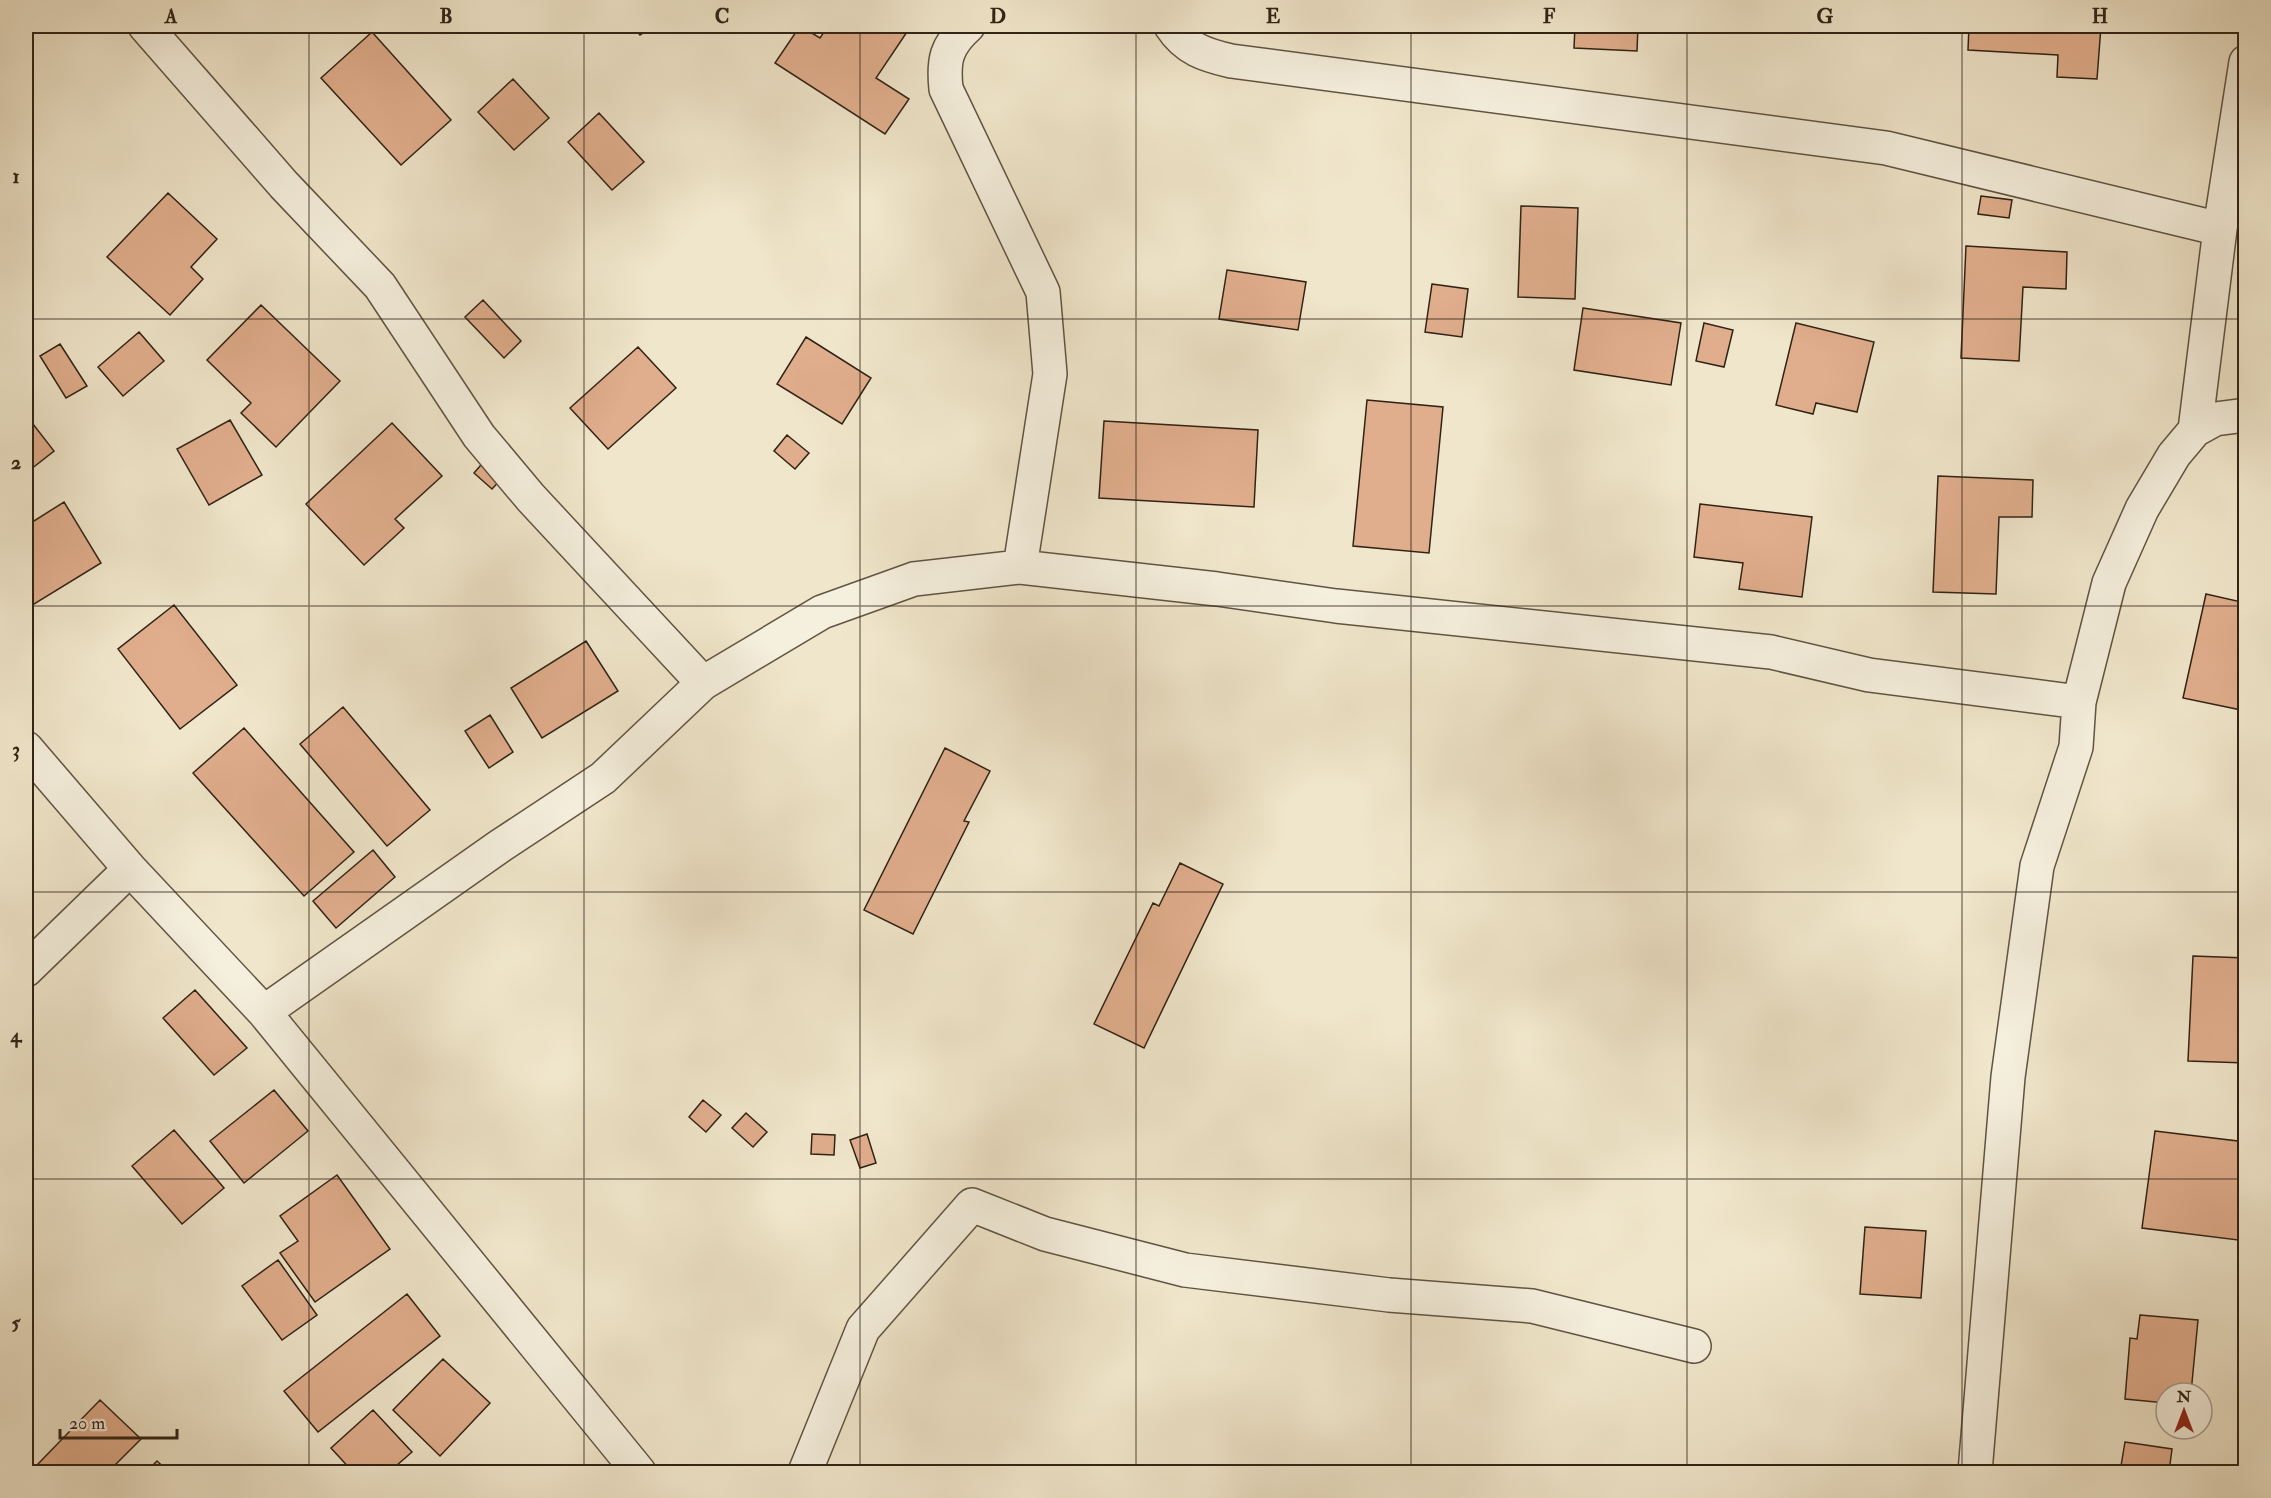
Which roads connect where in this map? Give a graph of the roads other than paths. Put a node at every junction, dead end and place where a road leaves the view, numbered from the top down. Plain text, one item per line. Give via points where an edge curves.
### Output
1 (144, 26) edge
2 (968, 26) edge
3 (1171, 26) edge
4 (2246, 62) edge
5 (2220, 229) junction
6 (2218, 421) edge
7 (1020, 567) junction
8 (703, 683) junction
9 (2079, 702) junction
10 (26, 748) edge
11 (130, 869) junction
12 (26, 970) edge
13 (264, 1012) junction
14 (1694, 1346) dead end
15 (639, 1473) edge
16 (805, 1473) edge
17 (1975, 1473) edge

1 - 8 street via 284,185 380,286 479,436 531,498
2 - 7 street via 944,61 946,88 1043,292 1050,374
3 - 5 street via 1177,36 1200,54 1232,61 1886,148
4 - 5 street
5 - 6 street via 2200,387
6 - 9 street via 2174,454 2142,509 2109,583
7 - 8 street via 914,579 822,612
7 - 9 street via 1336,606 1771,652 1869,675
8 - 13 street via 603,778
9 - 17 street via 2076,747 2037,866 2008,1077
10 - 11 street
11 - 12 street
11 - 13 street
13 - 15 street
14 - 16 street via 1532,1305 1389,1295 1185,1270 1045,1234 972,1205 863,1329

